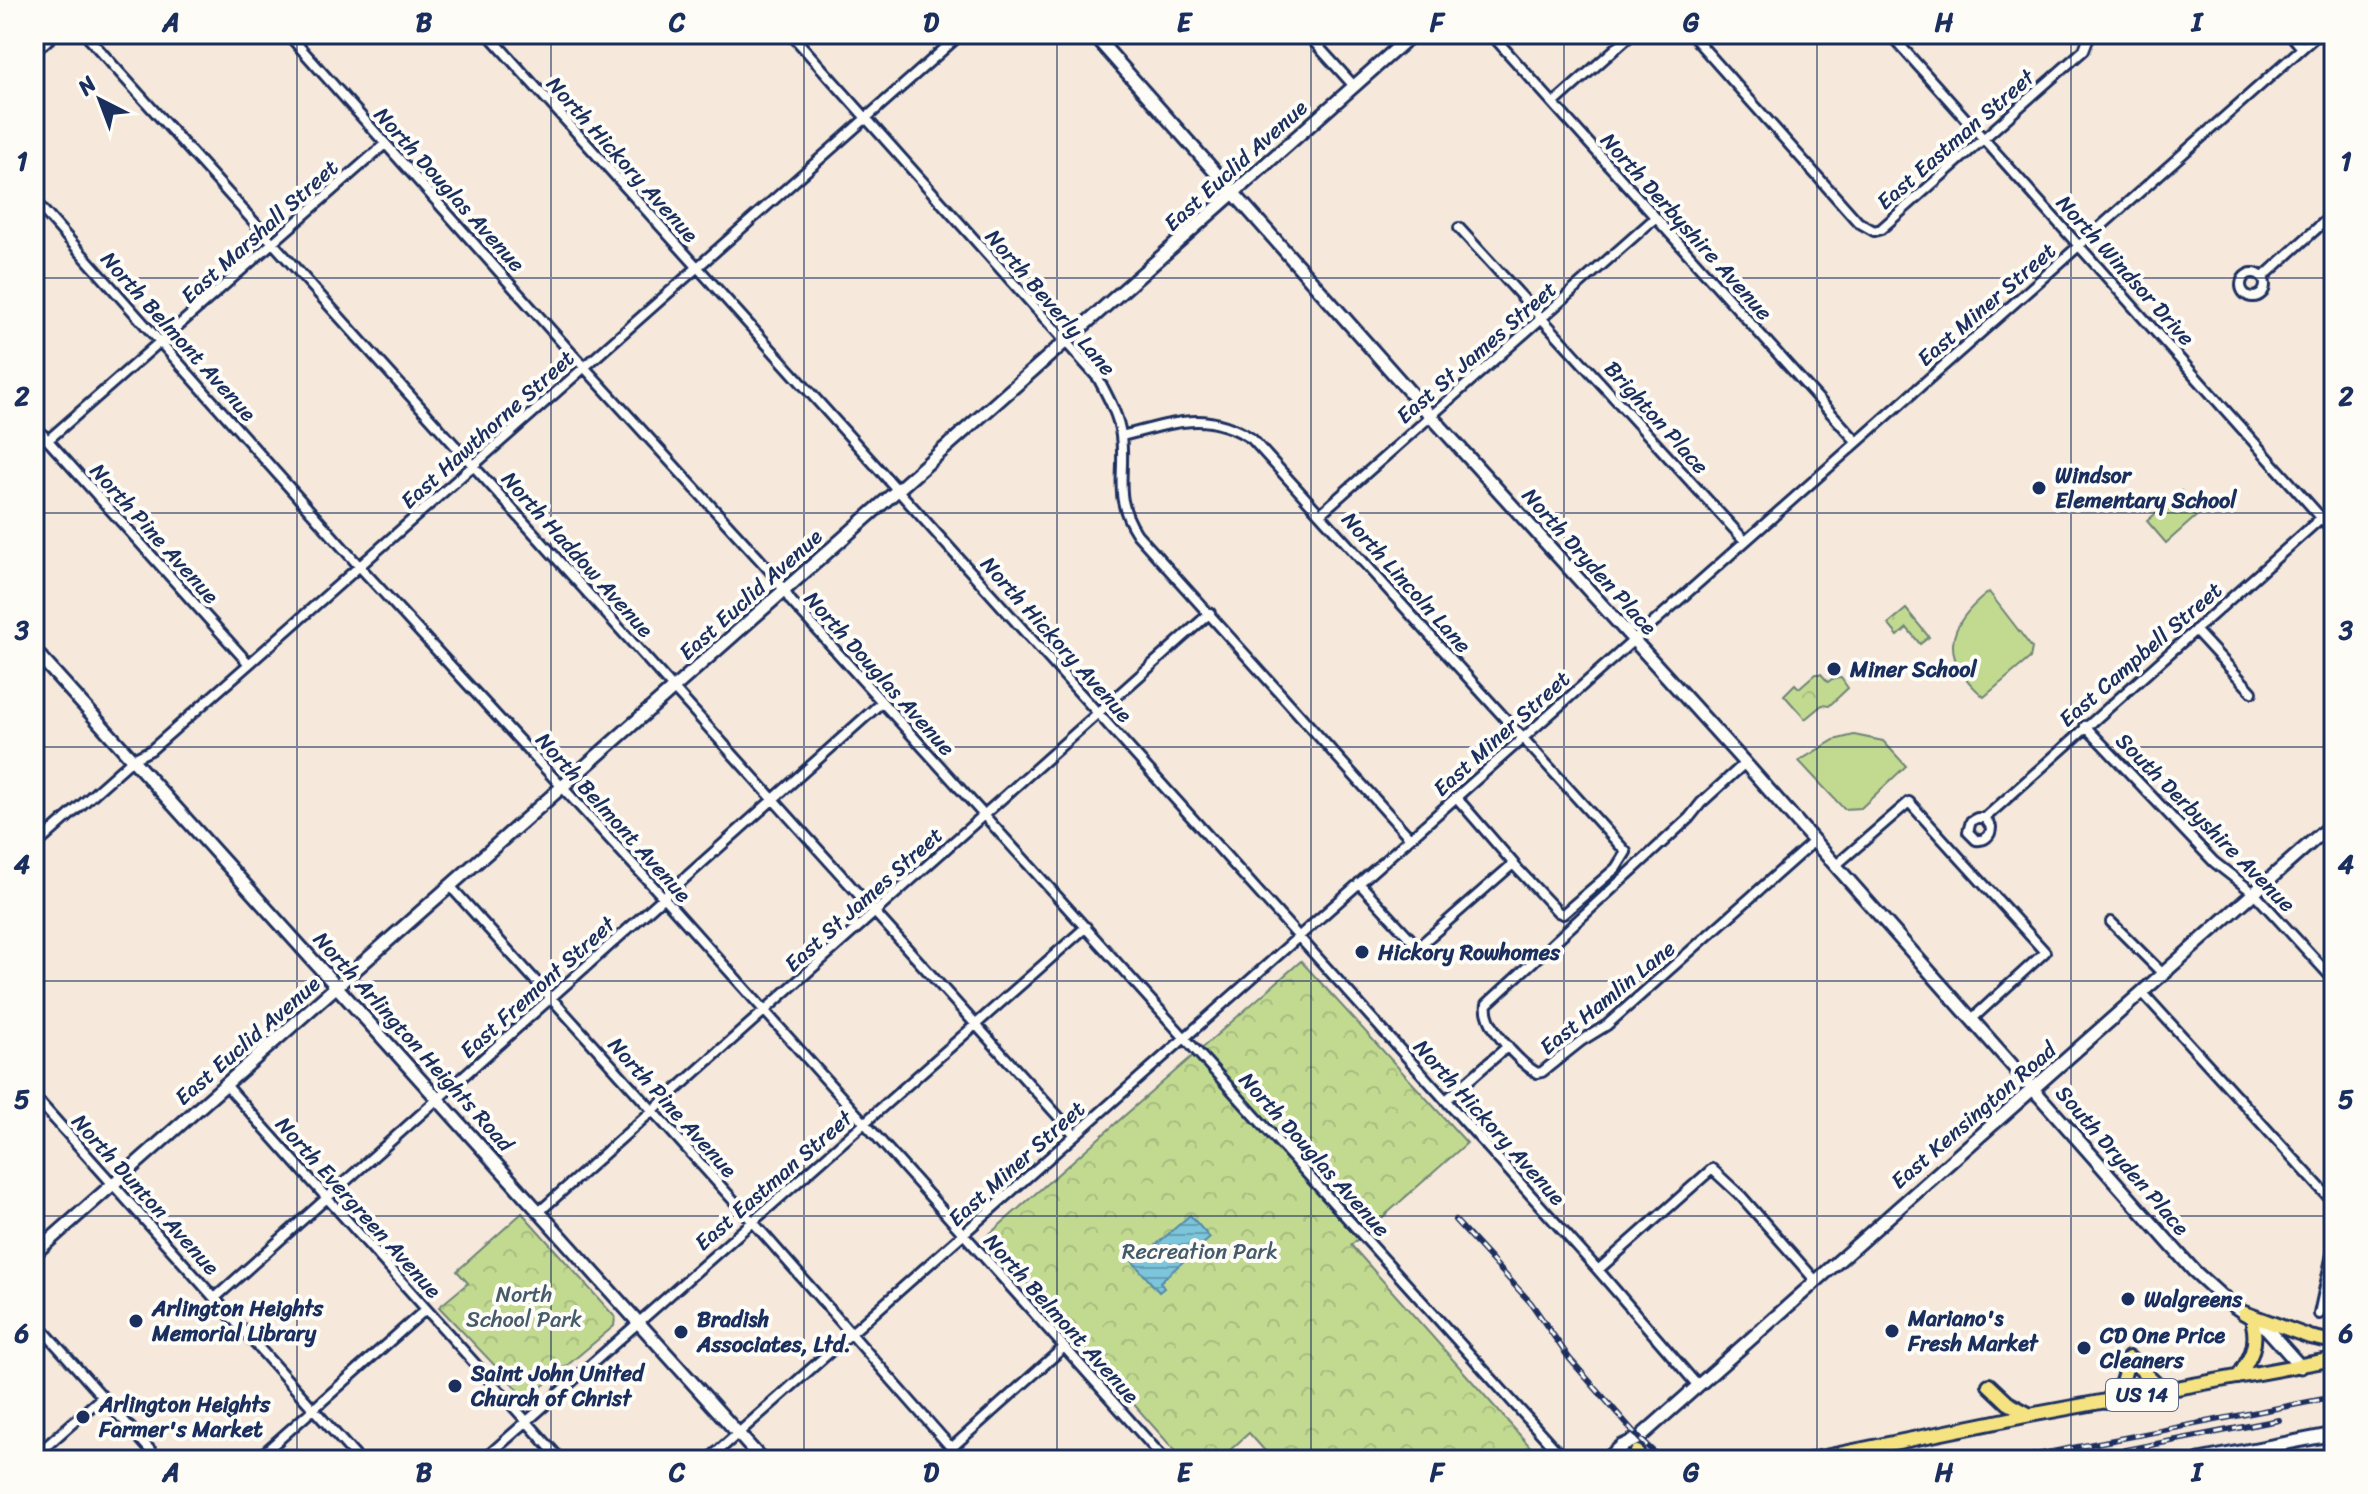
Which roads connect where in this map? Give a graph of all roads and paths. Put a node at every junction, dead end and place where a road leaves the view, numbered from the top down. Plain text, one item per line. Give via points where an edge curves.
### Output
1 (55, 34) edge
2 (85, 34) edge
3 (288, 34) edge
4 (488, 34) edge
5 (791, 34) edge
6 (961, 34) edge
7 (1093, 34) edge
8 (1307, 34) edge
9 (1413, 34) edge
10 (1491, 34) edge
11 (1632, 34) edge
12 (1691, 34) edge
13 (1890, 34) edge
14 (2290, 34) edge
15 (2318, 34) edge
16 (2088, 35) edge
17 (2302, 48) junction
18 (34, 52) edge
19 (1354, 86) junction
20 (1554, 103) junction
21 (866, 118) junction
22 (1982, 138) junction
23 (385, 144) junction
24 (1236, 192) junction
25 (34, 200) edge
26 (2334, 213) edge
27 (1655, 218) junction
28 (1459, 228) dead end
29 (272, 243) junction
30 (2080, 245) junction
31 (696, 268) junction
32 (2262, 278) dead end
33 (1542, 318) junction
34 (1065, 342) junction
35 (161, 343) junction
36 (584, 368) junction
37 (1431, 416) junction
38 (34, 425) edge
39 (1121, 436) junction
40 (48, 440) junction
41 (1857, 442) junction
42 (473, 466) junction
43 (897, 489) junction
44 (1320, 514) junction
45 (2321, 518) junction
46 (2334, 532) edge
47 (1745, 541) junction
48 (360, 567) junction
49 (784, 590) junction
50 (1210, 613) junction
51 (2195, 630) junction
52 (1634, 640) junction
53 (34, 650) edge
54 (249, 664) junction
55 (674, 688) junction
56 (2252, 692) dead end
57 (882, 702) junction
58 (1099, 712) junction
59 (2085, 726) junction
60 (1524, 737) junction
61 (133, 759) junction
62 (1745, 763) junction
63 (564, 786) junction
64 (1456, 797) junction
65 (774, 799) junction
66 (984, 815) junction
67 (1985, 818) dead end
68 (2334, 822) edge
69 (1410, 838) junction
70 (1813, 842) junction
71 (34, 847) edge
72 (1514, 864) junction
73 (1835, 866) junction
74 (1359, 883) junction
75 (451, 887) junction
76 (2254, 893) junction
77 (664, 898) junction
78 (874, 912) junction
79 (2111, 922) dead end
80 (1086, 927) junction
81 (1298, 937) junction
82 (1915, 956) joint
83 (2163, 974) junction
84 (2334, 980) edge
85 (339, 987) junction
86 (2142, 992) junction
87 (551, 998) junction
88 (763, 1012) junction
89 (1972, 1019) junction
90 (975, 1026) junction
91 (1185, 1037) junction
92 (1508, 1046) junction
93 (226, 1085) junction
94 (2033, 1088) junction
95 (34, 1096) edge
96 (439, 1099) junction
97 (1446, 1100) junction
98 (651, 1112) junction
99 (864, 1124) junction
100 (1075, 1135) junction
101 (113, 1184) junction
102 (328, 1197) junction
103 (2334, 1203) edge
104 (540, 1211) junction
105 (753, 1222) junction
106 (964, 1234) junction
107 (2334, 1245) edge
108 (34, 1254) edge
109 (1598, 1270) junction
110 (1815, 1280) junction
111 (215, 1298) junction
112 (426, 1309) junction
113 (2244, 1313) junction
114 (2319, 1314) dead end
115 (34, 1320) edge
116 (639, 1322) junction
117 (2253, 1324) junction
118 (851, 1334) junction
119 (2334, 1342) edge
120 (1064, 1347) junction
121 (2334, 1359) edge
122 (2297, 1368) junction
123 (2238, 1377) junction
124 (1989, 1385) dead end
125 (1698, 1386) junction
126 (2167, 1391) junction
127 (102, 1397) junction
128 (2106, 1402) junction
129 (314, 1409) junction
130 (2030, 1415) junction
131 (527, 1421) junction
132 (738, 1433) junction
133 (2334, 1434) edge
134 (1639, 1438) junction
135 (952, 1448) junction
136 (34, 1457) edge
137 (1634, 1457) edge
138 (159, 1460) edge
139 (256, 1460) edge
140 (359, 1460) edge
141 (483, 1460) edge
142 (561, 1460) edge
143 (708, 1460) edge
144 (762, 1460) edge
145 (938, 1460) edge
146 (962, 1460) edge
147 (1165, 1460) edge
148 (1565, 1460) edge
149 (1606, 1460) edge
150 (1810, 1460) edge
151 (2199, 1460) edge

1 - 18 street
2 - 29 street, North Haddow Avenue
3 - 23 street, North Douglas Avenue
4 - 31 street, North Hickory Avenue
5 - 21 street, North Beverly Lane
6 - 21 street, East Hawthorne Street
7 - 24 street, North Dryden Place
8 - 19 street
9 - 19 street, East Euclid Avenue
10 - 20 street, North Derbyshire Avenue
11 - 20 street
12 - 22 street, East Eastman Street via 1858,222 1874,231
13 - 22 street, North Windsor Drive
14 - 17 street
15 - 17 street, East Miner Street
16 - 22 street, East Eastman Street via 2084,50
17 - 30 street, East Miner Street
19 - 24 street, East Euclid Avenue
20 - 27 street, North Derbyshire Avenue
21 - 31 street, East Hawthorne Street
21 - 34 street, North Beverly Lane
22 - 30 street, North Windsor Drive
23 - 29 street, East Marshall Street
23 - 36 street, North Douglas Avenue
24 - 34 street, East Euclid Avenue
24 - 37 street, North Dryden Place
25 - 35 street, North Belmont Avenue
26 - 32 street
27 - 33 street, East St James Street
27 - 41 street, North Derbyshire Avenue
28 - 33 street, Brighton Place
29 - 35 street, East Marshall Street
29 - 42 street, North Haddow Avenue
30 - 41 street, East Miner Street
30 - 45 street, North Windsor Drive
31 - 36 street, East Hawthorne Street
31 - 43 street, North Hickory Avenue
33 - 37 street, East St James Street
33 - 47 street, Brighton Place
34 - 39 street, North Beverly Lane via 1098,378
34 - 43 street, East Euclid Avenue
35 - 40 street, East Marshall Street
35 - 48 street, North Belmont Avenue
36 - 42 street, East Hawthorne Street
36 - 49 street, North Douglas Avenue
37 - 44 street, East St James Street
37 - 52 street, North Dryden Place
38 - 40 street, North Pine Avenue
39 - 44 street, North Lincoln Lane via 1212,420 1238,430 1264,450
39 - 50 street, North Beverly Lane via 1120,486 1129,523
40 - 54 street, North Pine Avenue
41 - 47 street, East Miner Street
42 - 48 street, East Hawthorne Street
42 - 55 street, North Haddow Avenue
43 - 49 street, East Euclid Avenue
43 - 58 street, North Hickory Avenue
44 - 60 street, North Lincoln Lane
45 - 46 street, North Windsor Drive
45 - 51 street, East Campbell Street
47 - 52 street, East Miner Street
48 - 54 street, East Hawthorne Street
48 - 63 street, North Belmont Avenue
49 - 55 street, East Euclid Avenue
49 - 57 street, North Douglas Avenue
50 - 58 street, East St James Street
50 - 69 street, North Beverly Lane
51 - 56 street
51 - 59 street, East Campbell Street
52 - 60 street, East Miner Street
52 - 62 street, North Dryden Place
53 - 61 street, North Arlington Heights Road
54 - 61 street, East Hawthorne Street via 151,750
55 - 63 street, East Euclid Avenue
55 - 65 street, North Haddow Avenue
57 - 65 street, East Fremont Street
57 - 66 street, North Douglas Avenue
58 - 66 street, East St James Street
58 - 81 street, North Hickory Avenue
59 - 67 street, East Campbell Street
59 - 76 street, South Derbyshire Avenue via 2214,862
60 - 64 street, East Miner Street
60 - 72 street, North Lincoln Lane via 1626,852 1616,868 1563,914
61 - 71 street, East Hawthorne Street
61 - 85 street, North Arlington Heights Road
62 - 70 street, North Dryden Place
62 - 92 street, East Hamlin Lane via 1487,1004 1487,1020
63 - 75 street, East Euclid Avenue
63 - 77 street, North Belmont Avenue
64 - 69 street, East Miner Street
64 - 72 street
65 - 77 street, East Fremont Street
65 - 78 street, North Haddow Avenue
66 - 78 street, East St James Street
66 - 80 street, North Douglas Avenue
68 - 76 street, East Kensington Road
69 - 74 street, East Miner Street
70 - 73 street, North Dryden Place
70 - 92 street, East Hamlin Lane via 1607,1025 1548,1068 1537,1073
72 - 74 street via 1418,947
73 - 82 street, North Dryden Place
73 - 89 street via 1909,802 2045,952
74 - 81 street, East Miner Street
75 - 85 street, East Euclid Avenue
75 - 87 street, North Pine Avenue
76 - 83 street, East Kensington Road
76 - 84 street, South Derbyshire Avenue
77 - 87 street, East Fremont Street
77 - 88 street, North Belmont Avenue
78 - 88 street, East St James Street
78 - 90 street, North Haddow Avenue
79 - 83 street
80 - 90 street, East Eastman Street
80 - 91 street, North Douglas Avenue
81 - 91 street, East Miner Street
81 - 97 street, North Hickory Avenue
82 - 89 street, South Dryden Place
83 - 86 street, East Kensington Road
85 - 93 street, East Euclid Avenue
85 - 96 street, North Arlington Heights Road
86 - 94 street, East Kensington Road
86 - 103 street
87 - 96 street, East Fremont Street
87 - 98 street, North Pine Avenue
88 - 98 street, East St James Street
88 - 99 street, North Belmont Avenue
89 - 94 street, South Dryden Place
90 - 99 street, East Eastman Street
90 - 100 street, North Haddow Avenue
91 - 100 street, East Miner Street
91 - 148 street, North Douglas Avenue
92 - 97 street
93 - 101 street, East Euclid Avenue
93 - 102 street, North Evergreen Avenue
94 - 110 street, East Kensington Road
94 - 113 street, South Dryden Place via 2194,1271
95 - 101 street, North Dunton Avenue
96 - 102 street, East Fremont Street
96 - 104 street, North Arlington Heights Road
97 - 109 street, North Hickory Avenue
98 - 104 street, East St James Street
98 - 105 street, North Pine Avenue
99 - 105 street, East Eastman Street
99 - 106 street, North Belmont Avenue
100 - 106 street, East Miner Street
101 - 108 street, East Euclid Avenue
101 - 111 street, North Dunton Avenue
102 - 111 street, East Fremont Street
102 - 112 street, North Evergreen Avenue
104 - 116 street, North Arlington Heights Road
105 - 116 street, East Eastman Street
105 - 118 street, North Pine Avenue
106 - 118 street, East Miner Street
106 - 120 street, North Belmont Avenue
107 - 114 street
109 - 110 street via 1712,1169
109 - 125 street, North Hickory Avenue
110 - 125 street, East Kensington Road
111 - 129 street, North Dunton Avenue
112 - 129 street
112 - 131 street, North Evergreen Avenue
113 - 117 street, South Dryden Place
113 - 119 main road
113 - 122 street, South Dryden Place via 2267,1329
115 - 127 street
116 - 131 street, East Eastman Street
116 - 132 street, North Arlington Heights Road
117 - 122 street, South Dryden Place
117 - 123 main road via 2252,1355
118 - 132 street, East Miner Street
118 - 135 street, North Pine Avenue
120 - 135 street
120 - 147 street, North Belmont Avenue
121 - 122 main road, US 14
122 - 123 main road, US 14
123 - 126 main road, US 14
124 - 130 main road
125 - 134 street, East Kensington Road
126 - 128 main road, US 14
126 - 128 main road via 2129,1358 2122,1382
127 - 136 street
127 - 138 street
128 - 130 main road, US 14
129 - 139 street
129 - 140 street, North Dunton Avenue
130 - 150 main road, US 14
131 - 141 street, East Eastman Street
131 - 142 street, North Evergreen Avenue
132 - 143 street, East Miner Street
132 - 144 street, North Arlington Heights Road
133 - 151 street
134 - 137 street
134 - 149 street, East Kensington Road
135 - 145 street
135 - 146 street, North Pine Avenue

